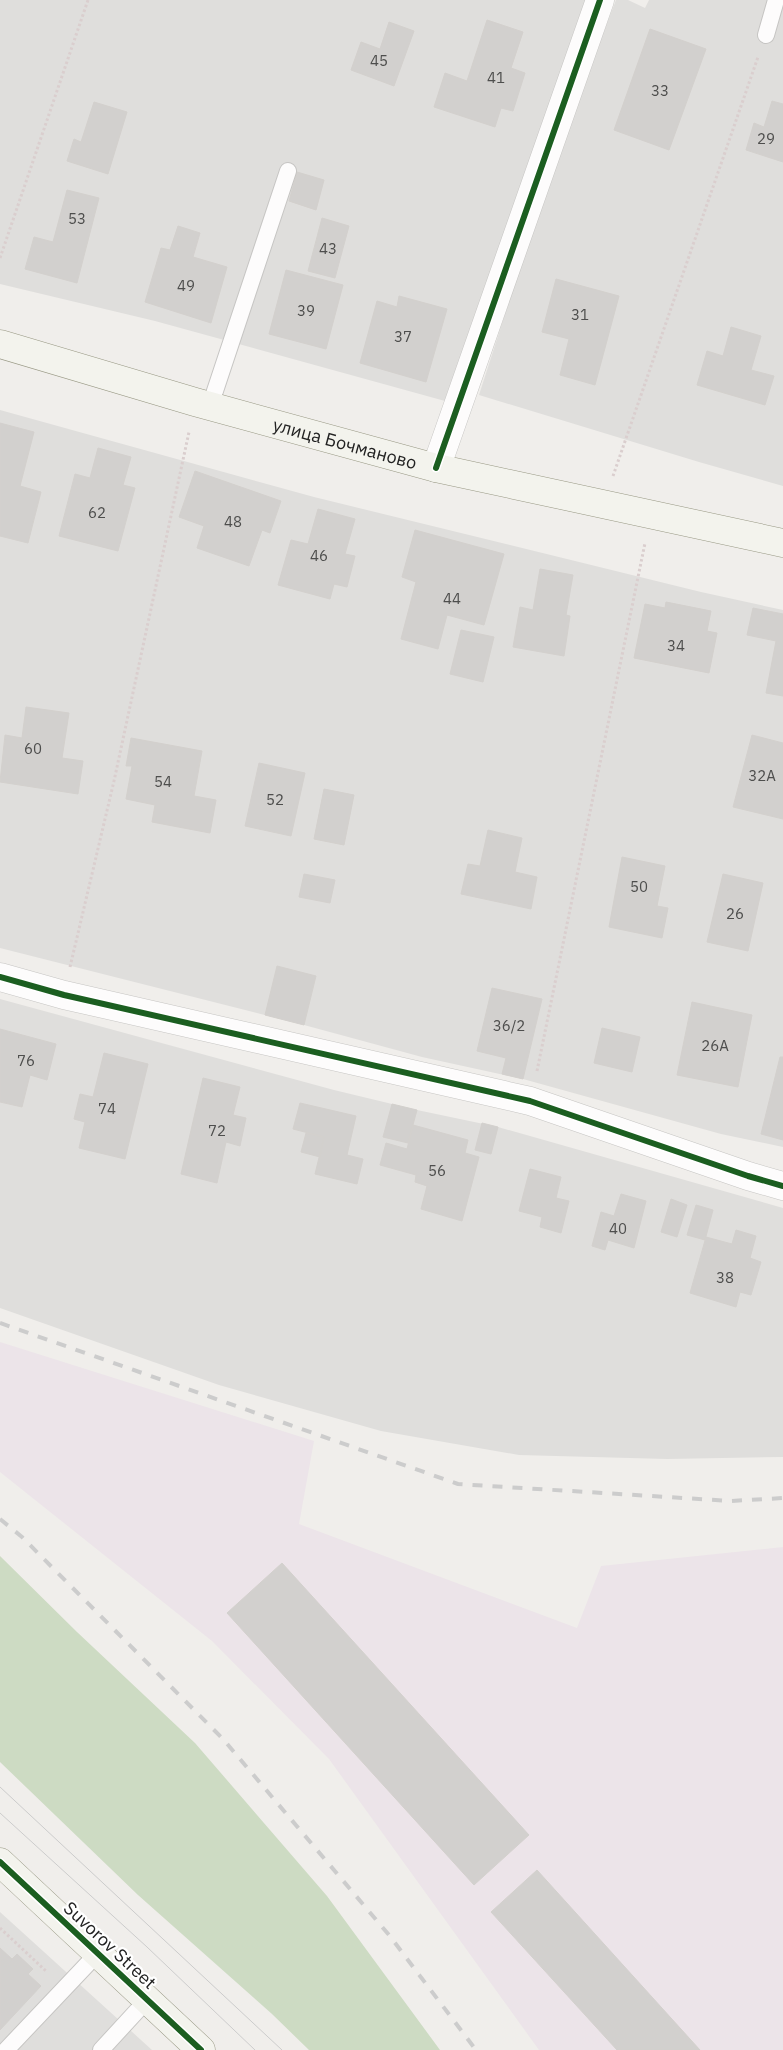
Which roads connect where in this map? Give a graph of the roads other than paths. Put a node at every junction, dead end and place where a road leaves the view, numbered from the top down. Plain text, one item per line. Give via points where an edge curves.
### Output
1 (600, 0) edge
2 (776, 0) edge
3 (766, 35) road end
4 (288, 171) dead end
5 (0, 344) edge
6 (203, 404) junction
7 (436, 468) junction
8 (783, 543) edge
9 (0, 977) edge
10 (783, 1186) edge
11 (0, 1862) edge
12 (97, 1954) junction
13 (147, 2000) junction
14 (6, 2050) edge
15 (101, 2050) edge
16 (201, 2050) edge

1 - 7 street
2 - 3 lane
4 - 6 lane
5 - 6 main road, улица Бочманово
6 - 7 main road, улица Бочманово
7 - 8 main road, улица Бочманово
9 - 10 street via 64,995 530,1101
11 - 12 main road, Suvorov Street
12 - 13 main road, Suvorov Street
12 - 14 lane
13 - 15 lane
13 - 16 main road, Suvorov Street

